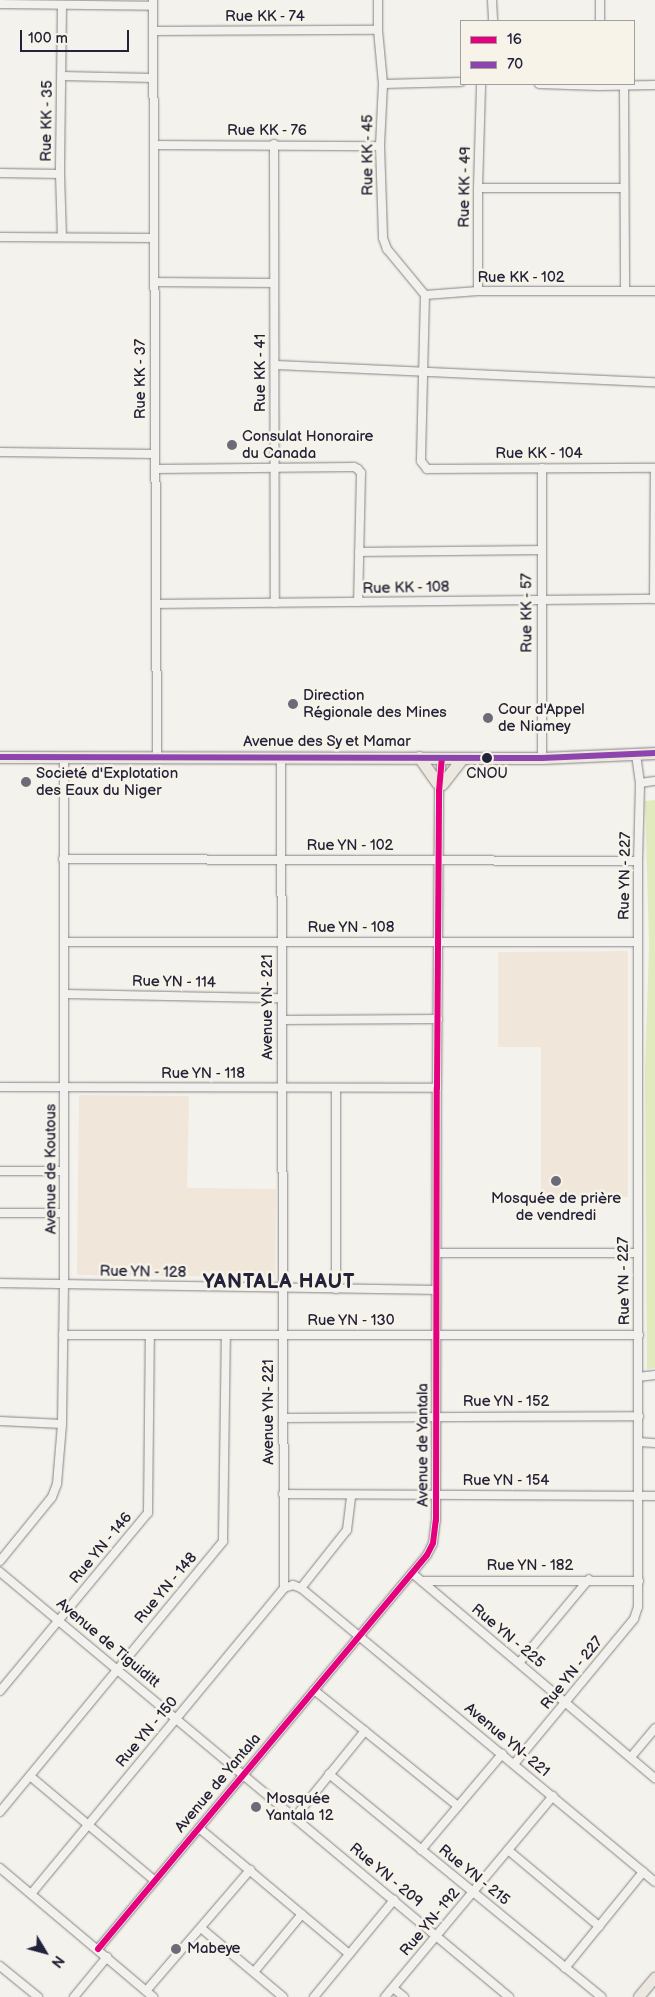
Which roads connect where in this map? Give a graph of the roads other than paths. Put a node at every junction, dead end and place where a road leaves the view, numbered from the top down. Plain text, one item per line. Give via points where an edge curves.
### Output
1 (378, 0) edge
2 (492, 0) edge
3 (600, 0) edge
4 (153, 3) edge
5 (0, 4) edge
6 (62, 5) junction
7 (493, 20) edge
8 (600, 20) edge
9 (378, 30) junction
10 (153, 31) junction
11 (62, 76) junction
12 (153, 78) junction
13 (460, 82) edge
14 (383, 84) junction
15 (481, 85) edge
16 (599, 85) edge
17 (655, 85) edge
18 (624, 86) junction
19 (274, 144) junction
20 (154, 145) junction
21 (380, 146) junction
22 (0, 173) edge
23 (60, 174) junction
24 (478, 188) junction
25 (623, 188) junction
26 (0, 237) edge
27 (62, 237) junction
28 (154, 238) junction
29 (154, 282) junction
30 (273, 283) junction
31 (478, 291) junction
32 (625, 291) junction
33 (655, 291) edge
34 (425, 295) junction
35 (275, 365) junction
36 (424, 373) junction
37 (655, 382) edge
38 (0, 452) edge
39 (155, 454) junction
40 (275, 468) junction
41 (542, 468) junction
42 (655, 468) edge
43 (156, 469) junction
44 (541, 550) junction
45 (359, 552) junction
46 (654, 599) edge
47 (540, 600) junction
48 (358, 602) junction
49 (275, 603) junction
50 (156, 604) junction
51 (655, 753) edge
52 (636, 754) junction
53 (0, 757) edge
54 (419, 757) junction
55 (64, 758) junction
56 (157, 758) junction
57 (281, 758) junction
58 (440, 758) junction
59 (462, 758) junction
60 (542, 758) junction
61 (655, 781) edge
62 (640, 783) junction
63 (439, 786) junction
64 (63, 860) junction
65 (282, 860) junction
66 (439, 860) junction
67 (638, 861) junction
68 (64, 942) junction
69 (282, 942) junction
70 (439, 942) junction
71 (638, 942) junction
72 (65, 994) junction
73 (282, 998) junction
74 (438, 1019) junction
75 (282, 1020) junction
76 (0, 1087) edge
77 (65, 1087) junction
78 (282, 1088) junction
79 (336, 1088) junction
80 (437, 1088) junction
81 (0, 1171) edge
82 (64, 1171) junction
83 (64, 1212) junction
84 (0, 1213) edge
85 (437, 1253) junction
86 (637, 1253) junction
87 (0, 1284) edge
88 (64, 1284) junction
89 (283, 1288) junction
90 (336, 1289) junction
91 (436, 1290) junction
92 (63, 1335) junction
93 (150, 1335) junction
94 (226, 1335) junction
95 (283, 1335) junction
96 (438, 1335) junction
97 (639, 1335) junction
98 (655, 1374) edge
99 (638, 1377) junction
100 (436, 1416) junction
101 (638, 1416) junction
102 (283, 1418) junction
103 (0, 1421) edge
104 (62, 1424) junction
105 (639, 1442) junction
106 (655, 1443) edge
107 (283, 1494) junction
108 (351, 1495) junction
109 (435, 1495) junction
110 (638, 1496) junction
111 (655, 1496) edge
112 (0, 1561) edge
113 (0, 1572) edge
114 (412, 1573) junction
115 (589, 1579) junction
116 (422, 1580) junction
117 (639, 1581) junction
118 (284, 1588) junction
119 (300, 1588) junction
120 (58, 1620) junction
121 (360, 1636) junction
122 (519, 1662) junction
123 (117, 1669) junction
124 (314, 1690) junction
125 (0, 1691) edge
126 (566, 1703) junction
127 (176, 1718) junction
128 (655, 1728) edge
129 (365, 1731) junction
130 (502, 1754) junction
131 (631, 1757) junction
132 (514, 1764) junction
133 (244, 1774) junction
134 (330, 1774) junction
135 (30, 1776) junction
136 (655, 1778) edge
137 (553, 1796) junction
138 (458, 1806) junction
139 (0, 1812) edge
140 (295, 1816) junction
141 (88, 1824) junction
142 (199, 1828) junction
143 (421, 1850) junction
144 (508, 1850) junction
145 (0, 1868) edge
146 (250, 1870) junction
147 (643, 1872) junction
148 (155, 1881) junction
149 (655, 1882) edge
150 (473, 1892) junction
151 (31, 1894) junction
152 (394, 1900) junction
153 (302, 1914) junction
154 (599, 1926) junction
155 (201, 1928) junction
156 (436, 1936) junction
157 (98, 1949) junction
158 (349, 1954) junction
159 (107, 1957) junction
160 (3, 1968) edge
161 (565, 1968) junction
162 (254, 1972) junction
163 (0, 1978) edge
164 (655, 1979) edge
165 (393, 1988) junction
166 (146, 1991) junction
167 (38, 1997) edge
168 (74, 1997) edge
169 (153, 1997) edge
170 (283, 1997) edge
171 (314, 1997) edge
172 (385, 1997) edge
173 (404, 1997) edge
174 (509, 1997) edge
175 (601, 1997) edge
176 (640, 1997) edge

1 - 9 street, Rue KK - 45
2 - 7 street
3 - 8 street
4 - 6 street
4 - 10 street, Rue KK - 37
5 - 6 street
6 - 11 street, Rue KK - 35
9 - 10 street, Rue KK - 74
9 - 14 street, Rue KK - 45
10 - 12 street, Rue KK - 37
11 - 12 street
11 - 23 street, Rue KK - 35
12 - 20 street, Rue KK - 37
13 - 14 street
14 - 21 street, Rue KK - 45
15 - 24 street, Rue KK - 49
16 - 18 street
17 - 18 street
18 - 25 street
19 - 20 street, Rue KK - 76
19 - 21 street, Rue KK - 76
19 - 30 street, Rue KK - 41
20 - 28 street, Rue KK - 37
21 - 34 street, Rue KK - 45 via 383,238 387,249
22 - 23 street
23 - 27 street, Rue KK - 35
24 - 25 street
24 - 31 street, Rue KK - 49
25 - 32 street
26 - 27 street
27 - 28 street
28 - 29 street, Rue KK - 37
29 - 30 street
29 - 39 street, Rue KK - 37
30 - 35 street, Rue KK - 41
31 - 32 street, Rue KK - 102
31 - 34 street, Rue KK - 102
32 - 33 street, Rue KK - 102
34 - 36 street
35 - 36 street
35 - 40 street, Rue KK - 41
36 - 37 street
36 - 41 street, Rue KK - 104 via 423,466 427,469
38 - 39 street
39 - 43 street, Rue KK - 37
40 - 43 street
40 - 45 street via 358,469 361,473
40 - 49 street, Rue KK - 41
41 - 42 street, Rue KK - 104
41 - 44 street, Rue KK - 57
42 - 46 street
43 - 50 street, Rue KK - 37
44 - 45 street
44 - 47 street, Rue KK - 57
45 - 48 street
46 - 47 street, Rue KK - 108
47 - 48 street, Rue KK - 108
47 - 60 street, Rue KK - 57
48 - 49 street, Rue KK - 108
49 - 50 street, Rue KK - 108
50 - 56 street, Rue KK - 37
51 - 52 highway, Avenue des Sy et Mamar
52 - 60 highway, Avenue des Sy et Mamar
52 - 62 street, Rue YN - 227
53 - 55 highway, Avenue des Sy et Mamar
54 - 57 highway, Avenue des Sy et Mamar
54 - 58 highway, Avenue des Sy et Mamar
54 - 63 highway
55 - 56 highway, Avenue des Sy et Mamar
55 - 64 street, Avenue de Koutous
56 - 57 highway, Avenue des Sy et Mamar
57 - 65 street, Avenue YN- 221
58 - 59 highway, Avenue des Sy et Mamar
58 - 63 street, Avenue de Yantala
59 - 60 highway, Avenue des Sy et Mamar
59 - 63 highway
61 - 62 street
62 - 67 street, Rue YN - 227
63 - 66 street, Avenue de Yantala
64 - 65 street, Rue YN - 102
64 - 68 street, Avenue de Koutous
65 - 66 street, Rue YN - 102
65 - 69 street, Avenue YN- 221
66 - 67 street, Rue YN - 102
66 - 70 street, Avenue de Yantala
67 - 71 street, Rue YN - 227
68 - 69 street, Rue YN - 108
68 - 72 street, Avenue de Koutous
69 - 70 street, Rue YN - 108
69 - 73 street, Avenue YN- 221
70 - 71 street, Rue YN - 108
70 - 74 street, Avenue de Yantala
71 - 86 street, Rue YN - 227
72 - 73 street, Rue YN - 114
72 - 77 street, Avenue de Koutous
73 - 75 street, Avenue YN- 221
74 - 75 street
74 - 80 street, Avenue de Yantala
75 - 78 street, Avenue YN- 221
76 - 77 street, Rue YN - 118
77 - 78 street, Rue YN - 118
77 - 82 street, Avenue de Koutous
78 - 79 street, Rue YN - 118
78 - 89 street, Avenue YN- 221
79 - 80 street, Rue YN - 118
79 - 90 street
80 - 85 street, Avenue de Yantala
81 - 82 street
82 - 83 street, Avenue de Koutous
83 - 84 street
83 - 88 street, Avenue de Koutous
85 - 86 street
85 - 91 street, Avenue de Yantala
86 - 97 street, Rue YN - 227
87 - 88 street, Rue YN - 128
88 - 89 street, Rue YN - 128
88 - 92 street, Avenue de Koutous
89 - 90 street, Rue YN - 128
89 - 95 street, Avenue YN- 221
90 - 91 street, Rue YN - 128
91 - 96 street, Avenue de Yantala
92 - 93 street, Rue YN - 130
92 - 104 street, Avenue de Koutous
93 - 94 street, Rue YN - 130
93 - 120 street, Rue YN - 146 via 148,1513
94 - 95 street, Rue YN - 130
94 - 123 street, Rue YN - 148 via 223,1541
95 - 96 street, Rue YN - 130
95 - 102 street, Avenue YN- 221
96 - 97 street, Rue YN - 130
96 - 100 street, Avenue de Yantala
97 - 99 street, Rue YN - 227
98 - 99 street
99 - 101 street, Rue YN - 227
100 - 101 street, Rue YN - 152
100 - 102 street, Rue YN - 152
100 - 109 street, Avenue de Yantala
101 - 105 street, Rue YN - 227
102 - 107 street, Avenue YN- 221
103 - 104 street
104 - 112 street, Avenue de Koutous via 56,1491
105 - 106 street
105 - 110 street, Rue YN - 227
107 - 108 street, Rue YN - 154
107 - 118 street, Avenue YN- 221
108 - 109 street, Rue YN - 154
108 - 119 street via 348,1530
109 - 110 street, Rue YN - 154
109 - 114 street, Avenue de Yantala via 433,1543
110 - 111 street, Rue YN - 154
110 - 117 street, Rue YN - 227
113 - 120 street, Avenue de Tiguiditt
114 - 116 street, Rue YN - 225
114 - 121 street, Avenue de Yantala
115 - 116 street, Rue YN - 182
115 - 117 street, Rue YN - 182
115 - 122 street
116 - 122 street, Rue YN - 225
117 - 126 street, Rue YN - 227 via 634,1618
118 - 119 street via 293,1585
118 - 127 street, Rue YN - 150
119 - 121 street, Avenue YN- 221
120 - 123 street, Avenue de Tiguiditt
120 - 125 street, Rue YN - 146
121 - 124 street, Avenue de Yantala
121 - 130 street, Avenue YN- 221
122 - 126 street, Rue YN - 225
123 - 127 street, Avenue de Tiguiditt
123 - 135 street, Rue YN - 148
124 - 129 street
124 - 133 street, Avenue de Yantala
126 - 131 street, Rue YN - 225
126 - 132 street, Rue YN - 227
127 - 133 street, Avenue de Tiguiditt
127 - 141 street, Rue YN - 150
128 - 131 street
129 - 134 street
129 - 138 street
130 - 132 street, Avenue YN- 221
130 - 138 street
131 - 136 street, Rue YN - 225
132 - 137 street, Avenue YN- 221
133 - 140 street, Rue YN - 209
133 - 142 street, Avenue de Yantala
134 - 140 street
134 - 143 street, Rue YN - 215
135 - 139 street, Rue YN - 148
135 - 141 street
137 - 144 street, Rue YN- 192
137 - 147 street, Avenue YN- 221
138 - 143 street
140 - 152 street, Rue YN - 209
141 - 148 street
141 - 151 street, Rue YN - 150
142 - 146 street
142 - 148 street, Avenue de Yantala
143 - 150 street, Rue YN - 215
144 - 150 street, Rue YN- 192
144 - 154 street
145 - 151 street
146 - 153 street
146 - 155 street
147 - 149 street, Avenue YN- 221
147 - 154 street
148 - 157 street, Avenue de Yantala
150 - 156 street, Rue YN- 192
150 - 161 street, Rue YN - 215
151 - 157 street
152 - 156 street, Rue YN - 209
152 - 158 street
153 - 158 street
153 - 162 street
154 - 161 street
155 - 162 street
155 - 166 street
156 - 165 street, Rue YN- 192
156 - 174 street, Rue YN - 209
157 - 159 street
158 - 171 street
159 - 166 street
159 - 168 street
160 - 163 street
160 - 167 street
161 - 175 street, Rue YN - 215
162 - 170 street
164 - 176 main road
165 - 172 street, Rue YN- 192
165 - 173 street
166 - 169 street

